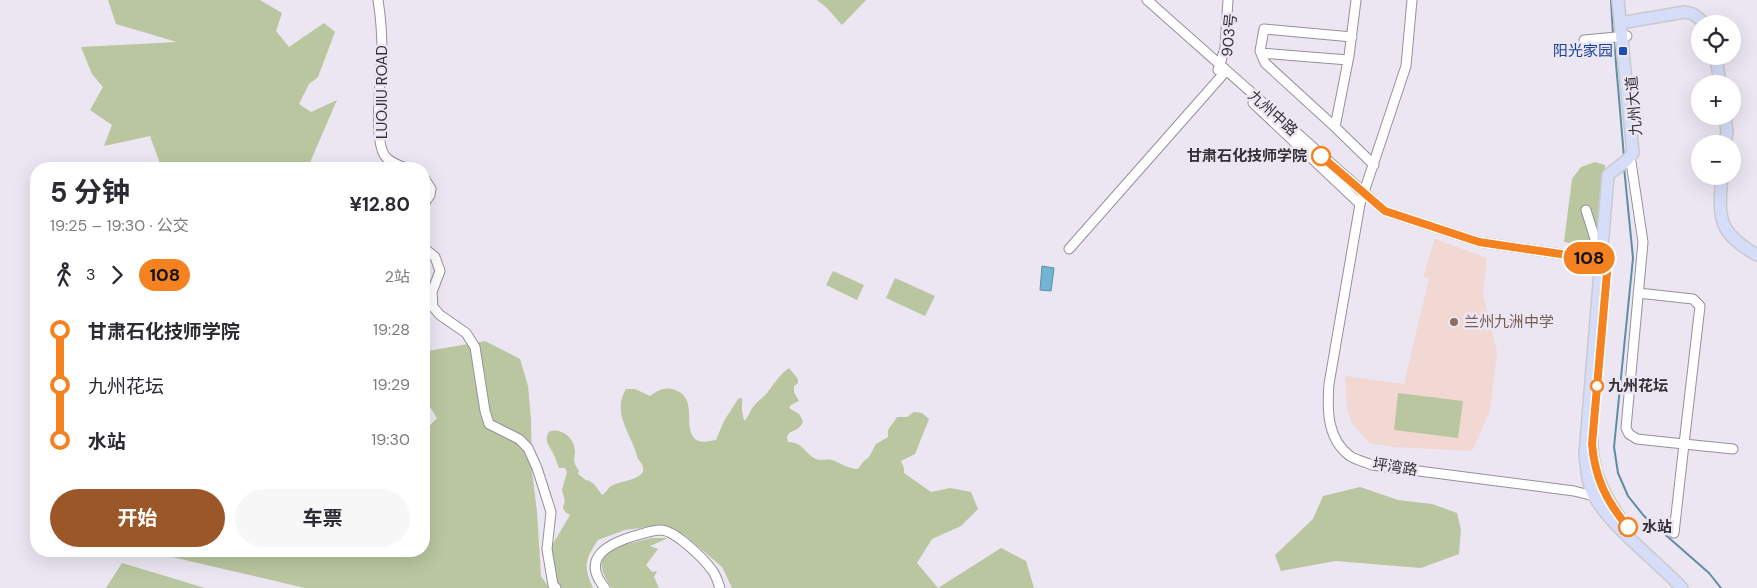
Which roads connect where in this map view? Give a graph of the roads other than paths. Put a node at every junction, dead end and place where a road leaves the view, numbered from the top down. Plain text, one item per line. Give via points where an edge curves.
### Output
1 (378, 0) edge
2 (1138, 0) edge
3 (1147, 0) edge
4 (1228, 0) edge
5 (1233, 0) edge
6 (1356, 0) edge
7 (1412, 0) edge
8 (1618, 0) edge
9 (1624, 0) edge
10 (1694, 15) edge
11 (1626, 22) junction
12 (1623, 36) junction
13 (1352, 37) junction
14 (1584, 40) dead end
15 (1261, 53) junction
16 (1348, 60) junction
17 (1222, 70) junction
18 (1335, 127) junction
19 (392, 162) edge
20 (1629, 162) junction
21 (1374, 165) junction
22 (1721, 185) edge
23 (1364, 194) junction
24 (1360, 204) junction
25 (1586, 210) dead end
26 (1069, 249) dead end
27 (430, 253) edge
28 (1757, 256) edge
29 (1605, 260) junction
30 (1638, 293) junction
31 (1684, 444) junction
32 (1733, 449) dead end
33 (1594, 496) junction
34 (1609, 502) junction
35 (1674, 534) dead end
36 (556, 588) edge
37 (605, 588) edge
38 (720, 588) edge
39 (1682, 588) edge
40 (1689, 588) edge

1 - 19 street, LUOJIU ROAD via 382,21 380,141 385,157
2 - 17 street
3 - 17 street, 九州中路
4 - 17 street
5 - 17 street, 903号
6 - 13 street
7 - 21 street, 坪湾路 via 1406,66
8 - 12 main road
9 - 11 main road, 九州大道
10 - 11 main road via 1685,12
11 - 12 main road, 九州大道
12 - 14 street
12 - 20 main road, 九州大道 via 1637,148
13 - 15 street via 1264,29
13 - 16 street
15 - 16 street
15 - 18 street via 1265,63
16 - 18 street
17 - 23 street, 九州中路
17 - 24 street
17 - 26 street
18 - 21 street
20 - 29 main road via 1617,170 1613,185
20 - 30 street via 1643,242
21 - 23 street, 坪湾路
22 - 28 main road via 1720,206 1724,226 1729,235
23 - 24 street, 坪湾路
23 - 29 street, 九州中路 via 1385,211 1468,240
24 - 33 street, 坪湾路 via 1329,384 1330,426 1338,444 1351,456 1372,465
25 - 29 street
27 - 36 street via 440,271 432,292 433,307 466,333 475,347 489,424 519,439 528,448 538,468 551,512 547,549
29 - 33 main road via 1585,454
29 - 34 main road via 1592,444 1598,477
30 - 31 street via 1626,428 1637,439
30 - 31 street via 1694,299 1700,306
31 - 32 street
31 - 35 street
33 - 34 street, 坪湾路
33 - 39 main road via 1615,523
34 - 40 main road via 1641,543
37 - 38 street via 596,573 596,557 603,549 624,539 661,530 676,536 702,559 713,571

